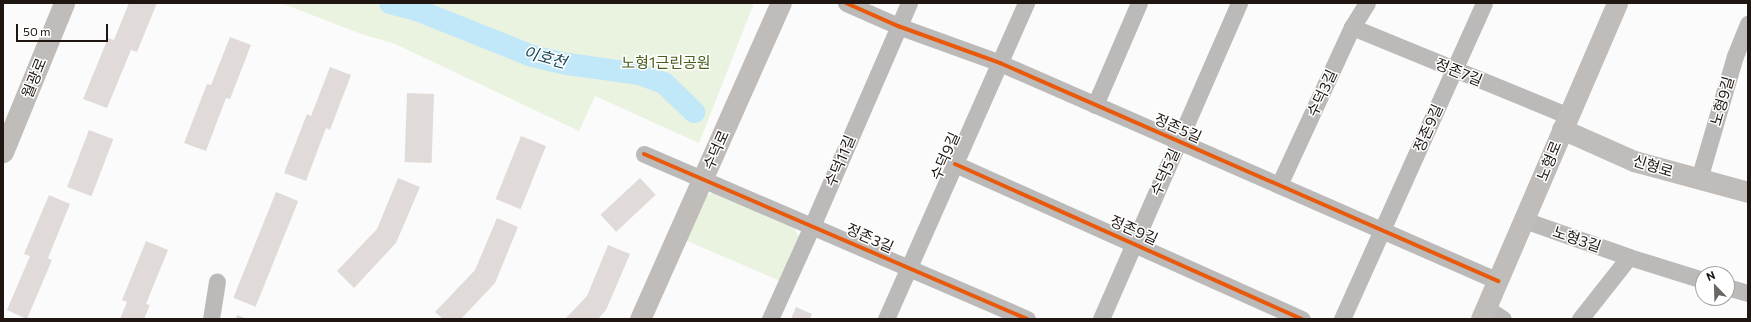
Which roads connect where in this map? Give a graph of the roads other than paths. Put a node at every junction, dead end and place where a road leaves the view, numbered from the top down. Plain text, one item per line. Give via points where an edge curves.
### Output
1 (64, 3) edge
2 (781, 3) edge
3 (846, 3) edge
4 (909, 3) edge
5 (1026, 3) edge
6 (1139, 3) edge
7 (1239, 3) edge
8 (1367, 3) edge
9 (1484, 3) edge
10 (1617, 3) edge
11 (1748, 24) edge
12 (898, 26) junction
13 (1352, 27) junction
14 (1000, 63) junction
15 (1454, 70) junction
16 (1095, 105) junction
17 (1565, 122) junction
18 (1179, 141) junction
19 (3, 152) edge
20 (644, 154) dead end
21 (955, 164) junction
22 (703, 179) junction
23 (1699, 179) junction
24 (1279, 185) junction
25 (1748, 192) edge
26 (1524, 220) junction
27 (812, 226) junction
28 (1382, 230) junction
29 (1134, 244) junction
30 (1629, 258) junction
31 (908, 268) junction
32 (1695, 278) edge
33 (217, 281) dead end
34 (1498, 281) junction
35 (1735, 289) edge
36 (1748, 293) edge
37 (1490, 315) edge
38 (211, 319) edge
39 (640, 319) edge
40 (770, 319) edge
41 (886, 319) edge
42 (1027, 319) edge
43 (1101, 319) edge
44 (1302, 319) edge
45 (1342, 319) edge
46 (1580, 319) edge

1 - 19 main road, 월광로
2 - 22 main road, 수덕로
3 - 12 street, 정존5길
4 - 12 street, 수덕11길
5 - 14 street, 수덕9길
6 - 16 street
7 - 18 street, 수덕5길
8 - 13 street, 수덕3길
9 - 15 street, 정존9길
10 - 17 main road, 노형로
11 - 23 street, 노형9길 via 1735,56
12 - 14 street, 정존5길
12 - 27 street, 수덕11길
13 - 15 street, 정존7길
13 - 24 street, 수덕3길
14 - 16 street, 정존5길
14 - 21 street, 수덕9길
15 - 17 street, 정존7길
15 - 28 street, 정존9길
16 - 18 street, 정존5길
17 - 23 main road, 신형로 via 1634,161
17 - 26 main road, 노형로
18 - 24 street, 정존5길
18 - 29 street, 수덕5길
20 - 22 street, 정존3길
21 - 29 street, 정존9길
21 - 31 street, 수덕9길
22 - 27 street, 정존3길
22 - 39 main road, 수덕로
23 - 25 main road, 신형로
24 - 28 street, 정존5길
26 - 30 street, 노형3길
26 - 34 main road, 노형로
27 - 31 street, 정존3길
27 - 40 street, 수덕11길
28 - 34 street, 정존5길
28 - 45 street, 정존9길
29 - 43 street, 수덕5길
29 - 44 street, 정존9길
30 - 32 street, 노형3길
30 - 46 street
31 - 41 street, 수덕9길
31 - 42 street, 정존3길
33 - 38 street
34 - 37 main road, 노형로
35 - 36 street

